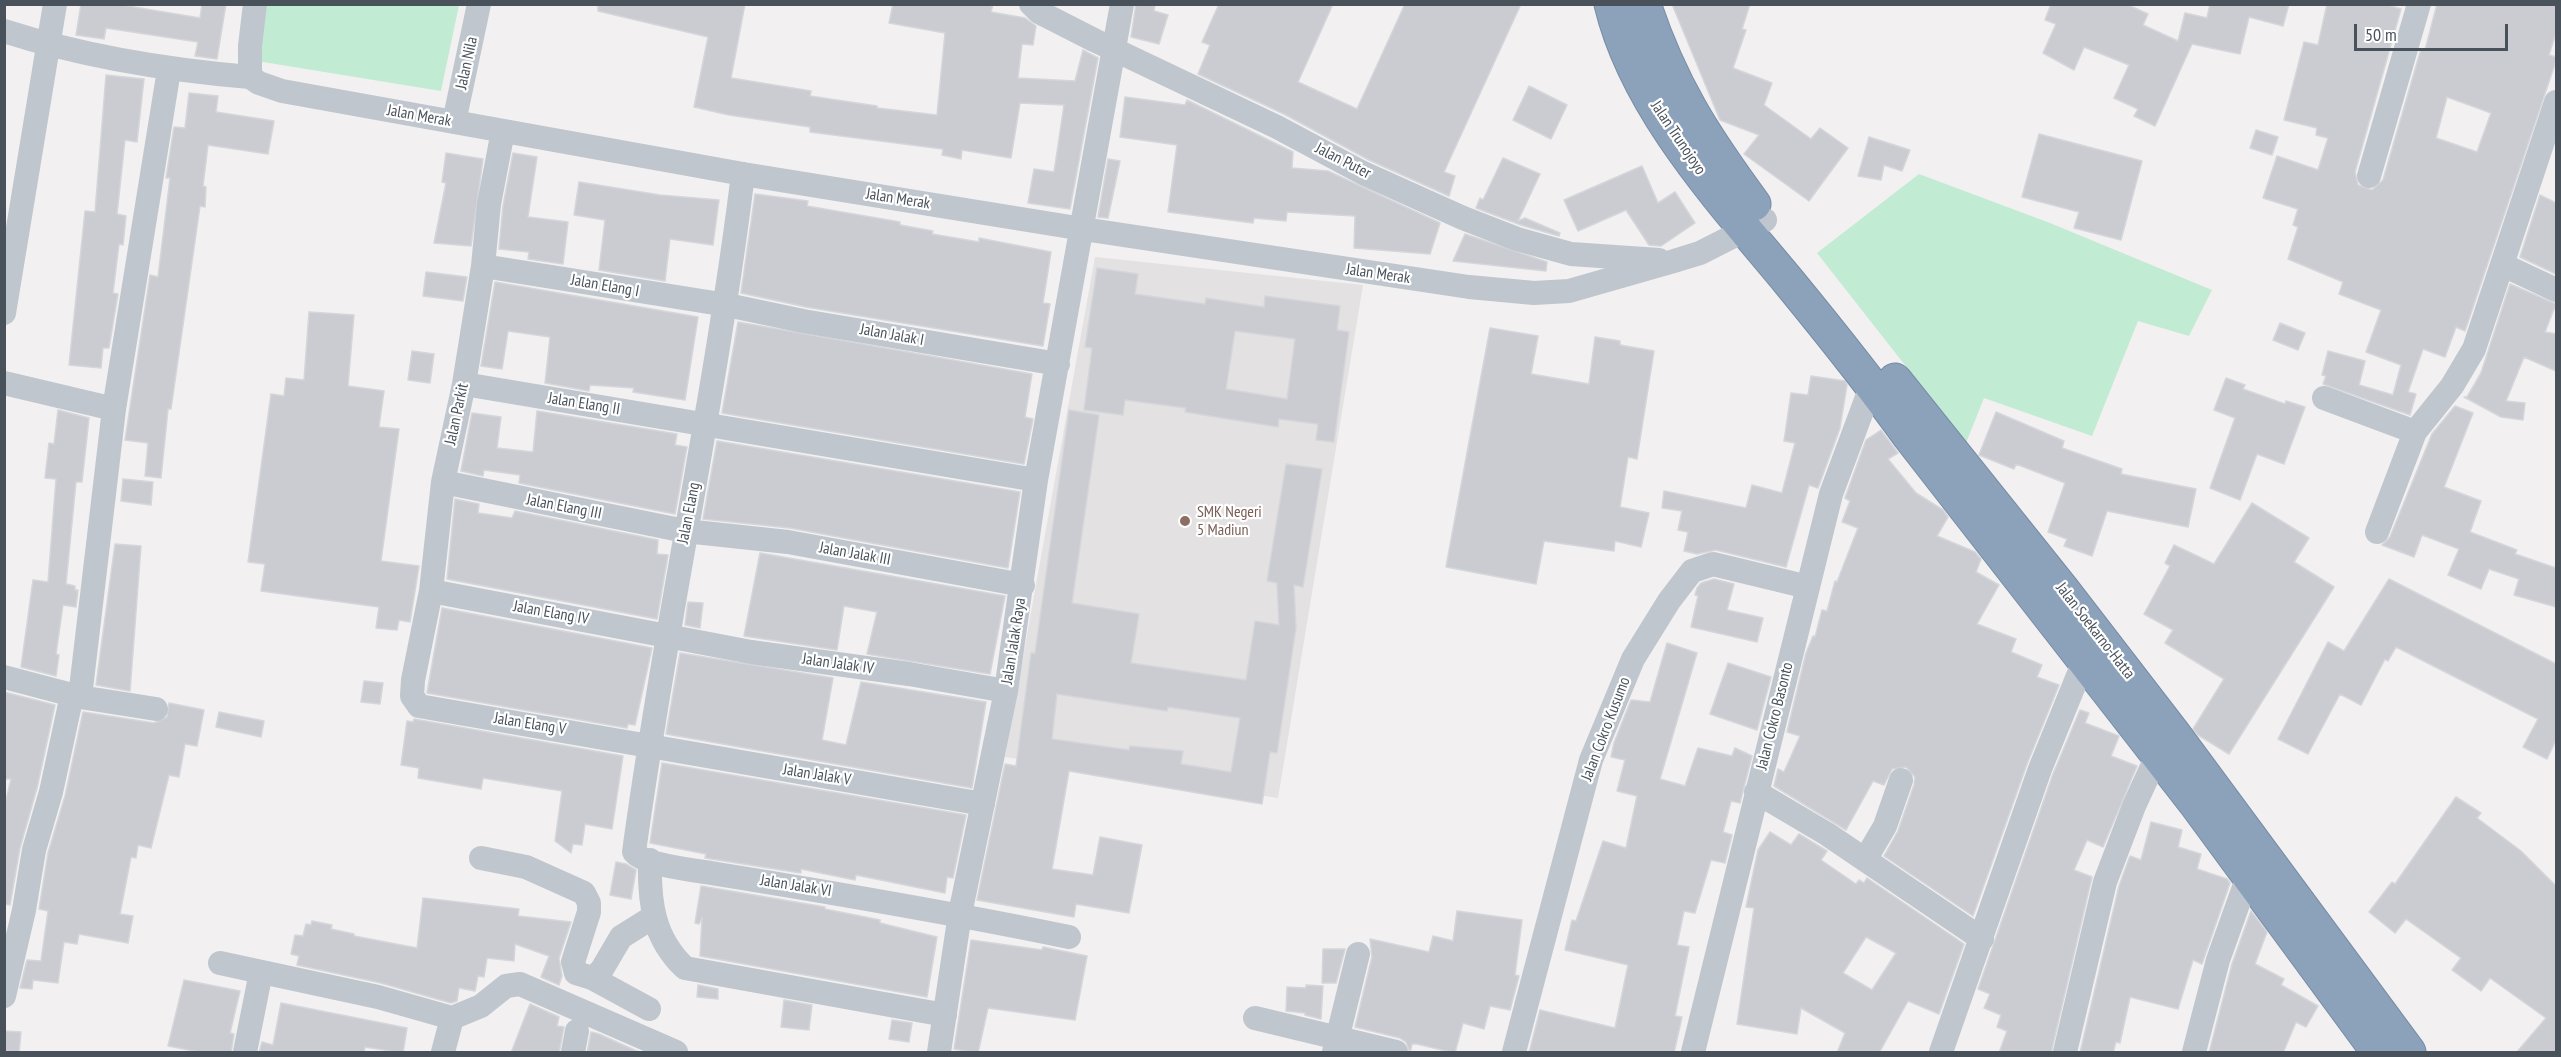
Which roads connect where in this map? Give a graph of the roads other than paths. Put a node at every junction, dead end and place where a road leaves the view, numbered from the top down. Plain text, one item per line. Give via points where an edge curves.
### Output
1 (56, 4) edge
2 (255, 4) edge
3 (479, 4) edge
4 (1031, 4) edge
5 (1122, 4) edge
6 (1611, 4) edge
7 (1644, 4) edge
8 (2420, 4) edge
9 (4, 31) edge
10 (48, 45) junction
11 (1113, 48) junction
12 (169, 70) junction
13 (250, 77) junction
14 (2556, 102) edge
15 (454, 122) junction
16 (503, 131) junction
17 (743, 174) junction
18 (2369, 176) dead end
19 (1755, 226) junction
20 (1083, 229) junction
21 (1674, 261) junction
22 (2503, 265) junction
23 (483, 266) junction
24 (2556, 290) edge
25 (727, 304) junction
26 (4, 313) edge
27 (1058, 364) junction
28 (4, 383) edge
29 (464, 384) junction
30 (1872, 384) junction
31 (2324, 398) dead end
32 (114, 409) junction
33 (705, 424) junction
34 (2415, 432) junction
35 (1036, 480) junction
36 (443, 482) junction
37 (685, 531) junction
38 (2377, 532) dead end
39 (1023, 585) junction
40 (1808, 587) junction
41 (431, 591) junction
42 (670, 636) junction
43 (2084, 661) junction
44 (4, 676) edge
45 (1006, 691) junction
46 (76, 696) junction
47 (412, 696) joint
48 (156, 709) dead end
49 (652, 745) junction
50 (2157, 756) junction
51 (1901, 780) dead end
52 (1756, 792) junction
53 (983, 804) junction
54 (642, 856) junction
55 (481, 858) dead end
56 (1865, 860) junction
57 (2257, 866) junction
58 (960, 914) junction
59 (653, 917) junction
60 (1069, 937) dead end
61 (1982, 939) junction
62 (1358, 954) dead end
63 (220, 963) dead end
64 (261, 972) junction
65 (592, 978) junction
66 (4, 996) edge
67 (649, 1010) dead end
68 (945, 1015) junction
69 (452, 1018) junction
70 (1255, 1018) dead end
71 (1337, 1045) edge
72 (246, 1053) edge
73 (443, 1053) edge
74 (676, 1053) edge
75 (939, 1053) edge
76 (1396, 1053) edge
77 (1514, 1053) edge
78 (1693, 1053) edge
79 (1941, 1053) edge
80 (2065, 1053) edge
81 (2194, 1053) edge
82 (2378, 1053) edge
83 (2409, 1053) edge

1 - 10 street
2 - 13 street
3 - 15 street, Jalan Nila
4 - 11 street, Jalan Puter
5 - 11 street, Jalan Jalak Raya
6 - 19 highway, Jalan Trunojoyo via 1659,116
7 - 19 highway, Jalan Trunojoyo via 1661,54
8 - 18 street
9 - 10 street, Jalan Merak
10 - 12 street, Jalan Merak
10 - 26 street
11 - 20 street, Jalan Jalak Raya
11 - 21 street, Jalan Puter via 1363,173 1517,239 1571,254
12 - 13 street, Jalan Merak
12 - 32 street
13 - 15 street, Jalan Merak via 282,91
14 - 22 street
15 - 16 street, Jalan Merak
16 - 17 street, Jalan Merak
16 - 23 street, Jalan Parkit via 489,204
17 - 20 street, Jalan Merak
17 - 25 street, Jalan Elang
19 - 21 street, Jalan Merak
19 - 30 highway, Jalan Soekarno-Hatta
19 - 57 highway, Jalan Soekarno-Hatta via 2063,590
20 - 21 street, Jalan Merak via 1534,293 1569,291
20 - 27 street, Jalan Jalak Raya
22 - 24 street
22 - 34 street via 2474,349 2452,386
23 - 25 street, Jalan Elang I
23 - 29 street, Jalan Parkit
25 - 27 street, Jalan Jalak I via 803,321
25 - 33 street, Jalan Elang
27 - 35 street, Jalan Jalak Raya
28 - 32 street
29 - 33 street, Jalan Elang II
29 - 36 street, Jalan Parkit
30 - 40 street, Jalan Cokro Basonto via 1831,494
30 - 43 highway, Jalan Soekarno-Hatta
31 - 34 street
32 - 46 street
33 - 35 street, Jalan Elang II
33 - 37 street, Jalan Elang
34 - 38 street
35 - 39 street, Jalan Jalak Raya
36 - 37 street, Jalan Elang III
36 - 41 street, Jalan Parkit
37 - 39 street, Jalan Jalak III via 788,542
37 - 42 street, Jalan Elang
39 - 45 street, Jalan Jalak Raya
40 - 52 street, Jalan Cokro Basonto
40 - 77 street, Jalan Cokro Kusumo via 1713,564 1692,571 1633,658 1591,760
41 - 42 street, Jalan Elang IV
41 - 47 street, Jalan Parkit
42 - 45 street, Jalan Jalak IV
42 - 49 street, Jalan Elang
43 - 50 highway, Jalan Soekarno-Hatta
43 - 61 street via 2040,769
44 - 46 street
45 - 53 street, Jalan Jalak Raya
46 - 48 street
46 - 66 street via 34,850
47 - 49 street, Jalan Elang V via 419,706
49 - 53 street, Jalan Jalak V
49 - 54 street, Jalan Elang
50 - 57 highway, Jalan Soekarno-Hatta
50 - 80 street via 2105,882
51 - 56 street via 1885,826
52 - 56 street
52 - 78 street, Jalan Cokro Basonto
53 - 58 street, Jalan Jalak Raya
54 - 58 street, Jalan Jalak VI via 701,872
54 - 59 street, Jalan Elang
55 - 65 street via 526,867 584,893 589,912 573,962 576,974
56 - 61 street
57 - 81 street via 2218,960
57 - 82 highway, Jalan Soekarno-Hatta
57 - 83 highway, Jalan Soekarno-Hatta
58 - 60 street, Jalan Jalak VI
58 - 68 street, Jalan Jalak Raya
59 - 65 street via 621,937 601,971
59 - 68 street via 668,946 691,970
61 - 79 street
62 - 71 street
63 - 64 street
64 - 69 street
64 - 72 street
65 - 67 street
68 - 75 street, Jalan Jalak Raya
69 - 73 street
69 - 74 street via 481,1006 506,987 520,984
70 - 71 street
71 - 76 street

